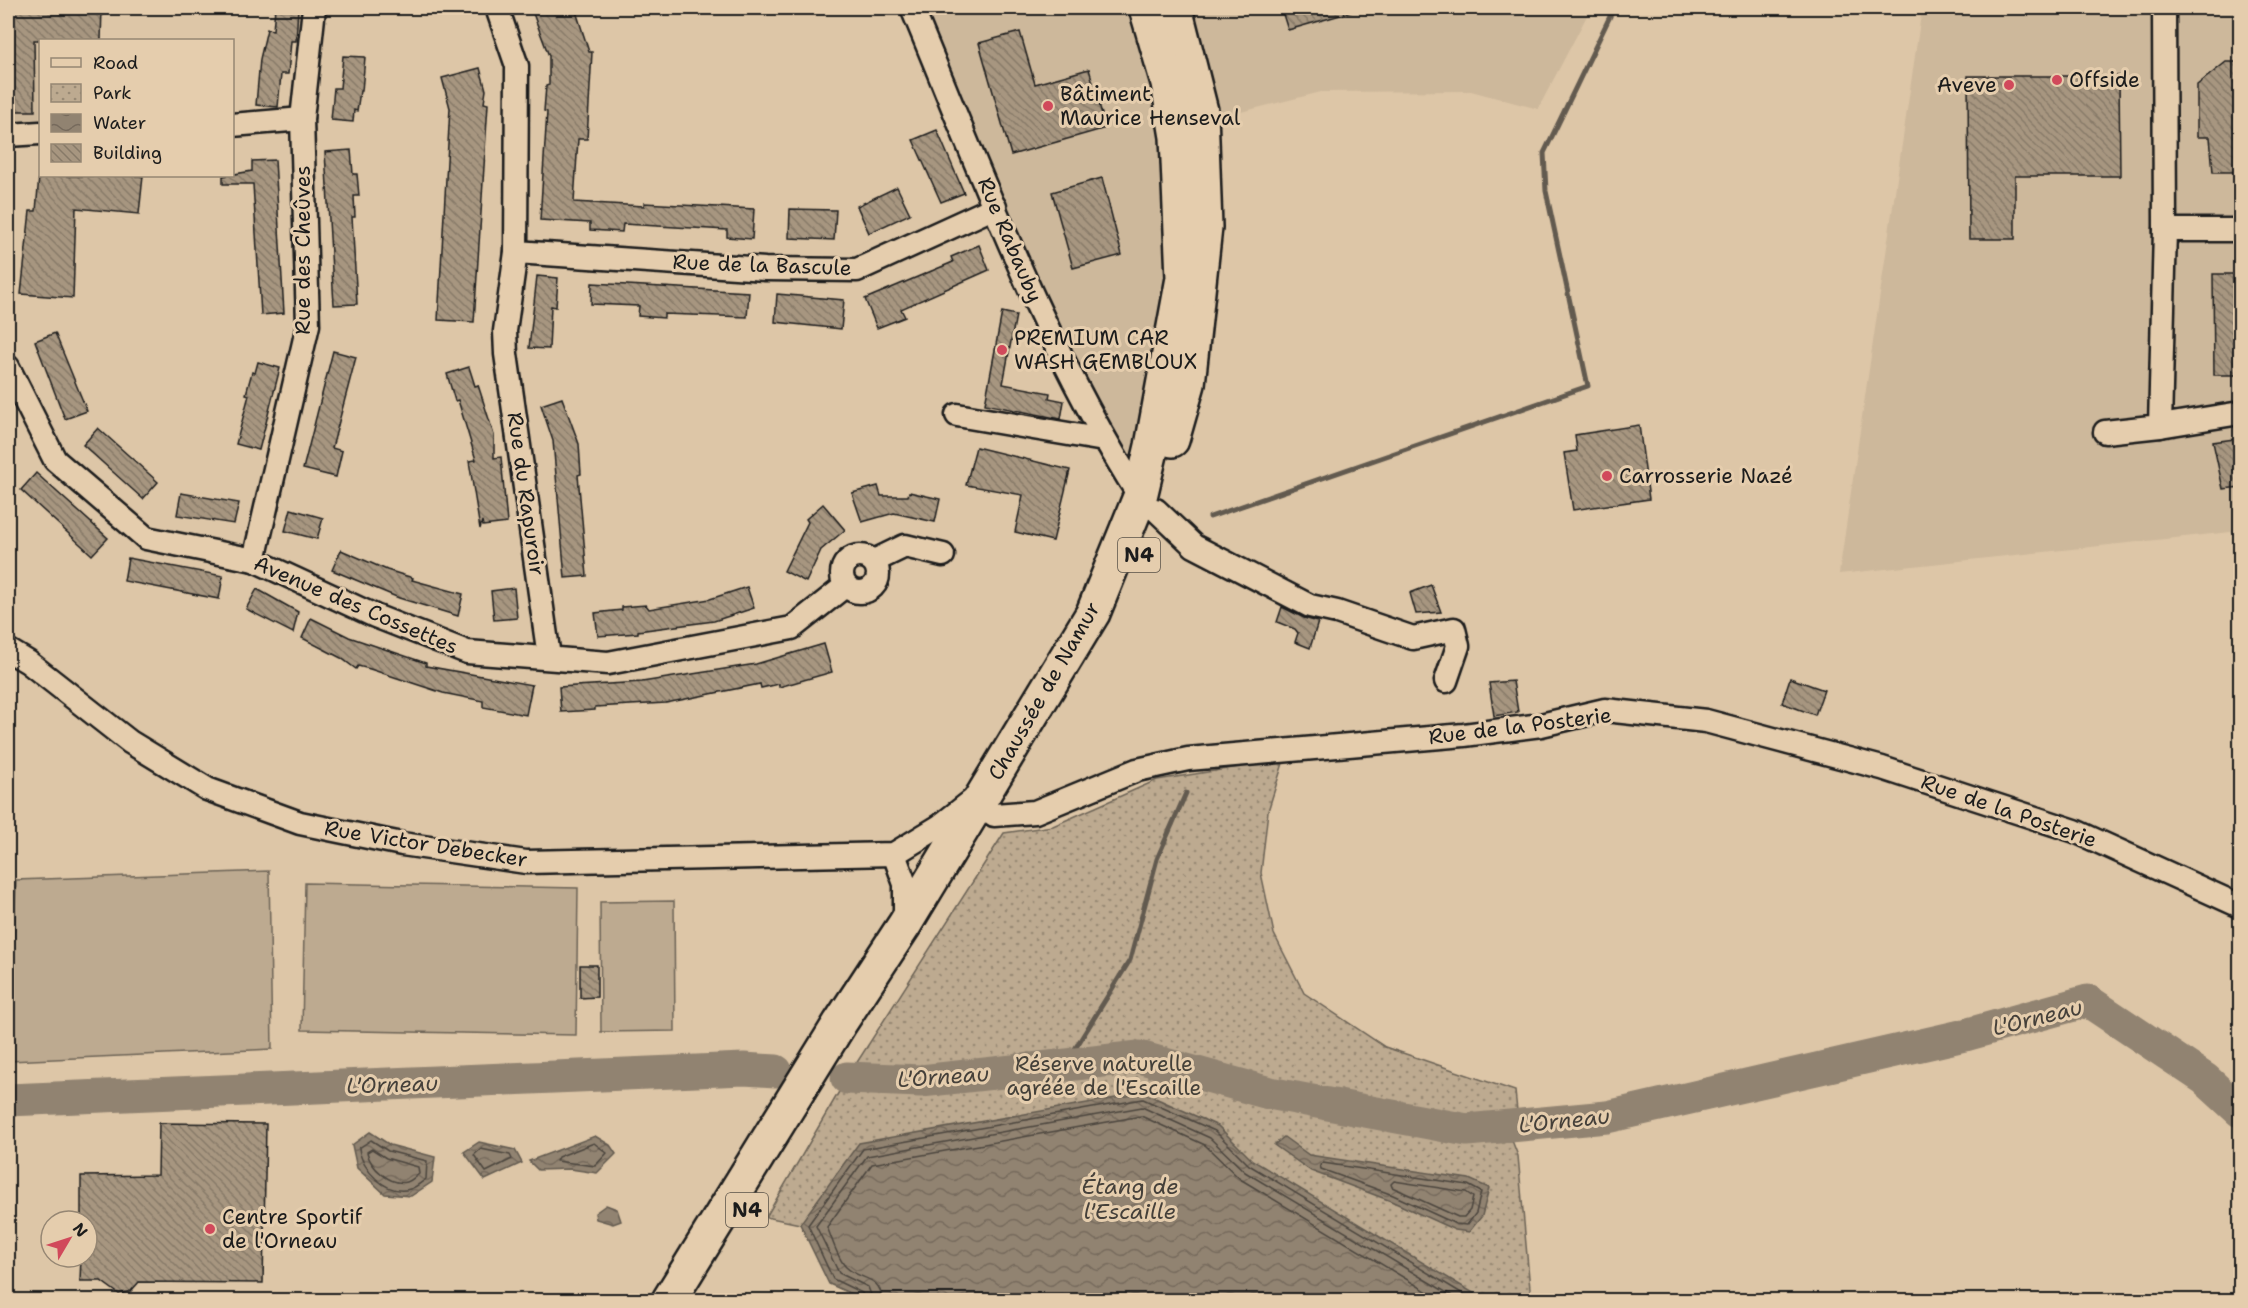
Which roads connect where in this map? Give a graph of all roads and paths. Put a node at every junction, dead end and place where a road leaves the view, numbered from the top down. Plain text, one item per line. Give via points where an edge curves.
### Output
1 (314, 8) edge
2 (497, 8) edge
3 (912, 8) edge
4 (1146, 8) edge
5 (1175, 8) edge
6 (2164, 8) edge
7 (302, 119) junction
8 (234, 125) edge
9 (39, 132) edge
10 (8, 136) edge
11 (995, 207) junction
12 (2165, 230) junction
13 (2241, 230) edge
14 (516, 252) junction
15 (8, 367) edge
16 (2241, 413) edge
17 (957, 415) dead end
18 (2160, 426) junction
19 (2105, 432) dead end
20 (1104, 440) junction
21 (1148, 503) junction
22 (943, 555) dead end
23 (254, 560) junction
24 (874, 561) junction
25 (845, 586) junction
26 (8, 650) edge
27 (549, 657) junction
28 (1446, 681) dead end
29 (989, 804) junction
30 (894, 854) junction
31 (2241, 906) edge
32 (905, 924) junction
33 (847, 1030) junction
34 (788, 1126) junction
35 (669, 1300) edge
36 (692, 1300) edge

1 - 7 street, Rue des Cheûves
2 - 14 street, Rue du Rapuroir via 517,66
3 - 11 street, Rue Rabauby
4 - 21 main road, Chaussée de Namur / N4 via 1168,83 1177,137 1183,278 1152,446
5 - 21 main road, Chaussée de Namur / N4 via 1201,111 1205,227 1188,384
6 - 12 street
7 - 8 street
7 - 23 street, Rue des Cheûves via 308,325
9 - 10 street
11 - 14 street, Rue de la Bascule via 857,270 765,269
11 - 20 street, Rue Rabauby via 1058,349
12 - 13 street
12 - 18 street
14 - 27 street, Rue du Rapuroir via 505,331
15 - 23 street, Avenue des Cossettes via 56,460 146,538
16 - 18 street
17 - 20 street
18 - 19 street
20 - 21 street, Rue Rabauby
21 - 28 street, Rue Rabauby via 1194,546 1310,606 1413,638 1454,629 1458,646
21 - 29 main road, Chaussée de Namur / N4 via 1111,624
22 - 24 street via 905,546
23 - 27 street, Avenue des Cossettes via 375,616 467,652
24 - 25 street via 856,556 842,568
24 - 25 street via 878,570 877,595 858,593
25 - 27 street, Avenue des Cossettes via 792,628 608,663
26 - 30 street, Rue Victor Debecker via 130,742 207,789 300,823 402,844 526,862
29 - 30 street via 940,826
29 - 31 street, Rue de la Posterie via 1035,812 1137,770 1188,759 1464,735 1541,725 1605,710 1706,722 1882,768 2075,831
29 - 32 main road, Chaussée de Namur / N4
29 - 33 main road, Chaussée de Namur / N4
30 - 32 street via 905,884
32 - 33 main road, Chaussée de Namur / N4
33 - 34 main road, Chaussée de Namur / N4
34 - 35 main road, Chaussée de Namur / N4
34 - 36 main road, Chaussée de Namur / N4

